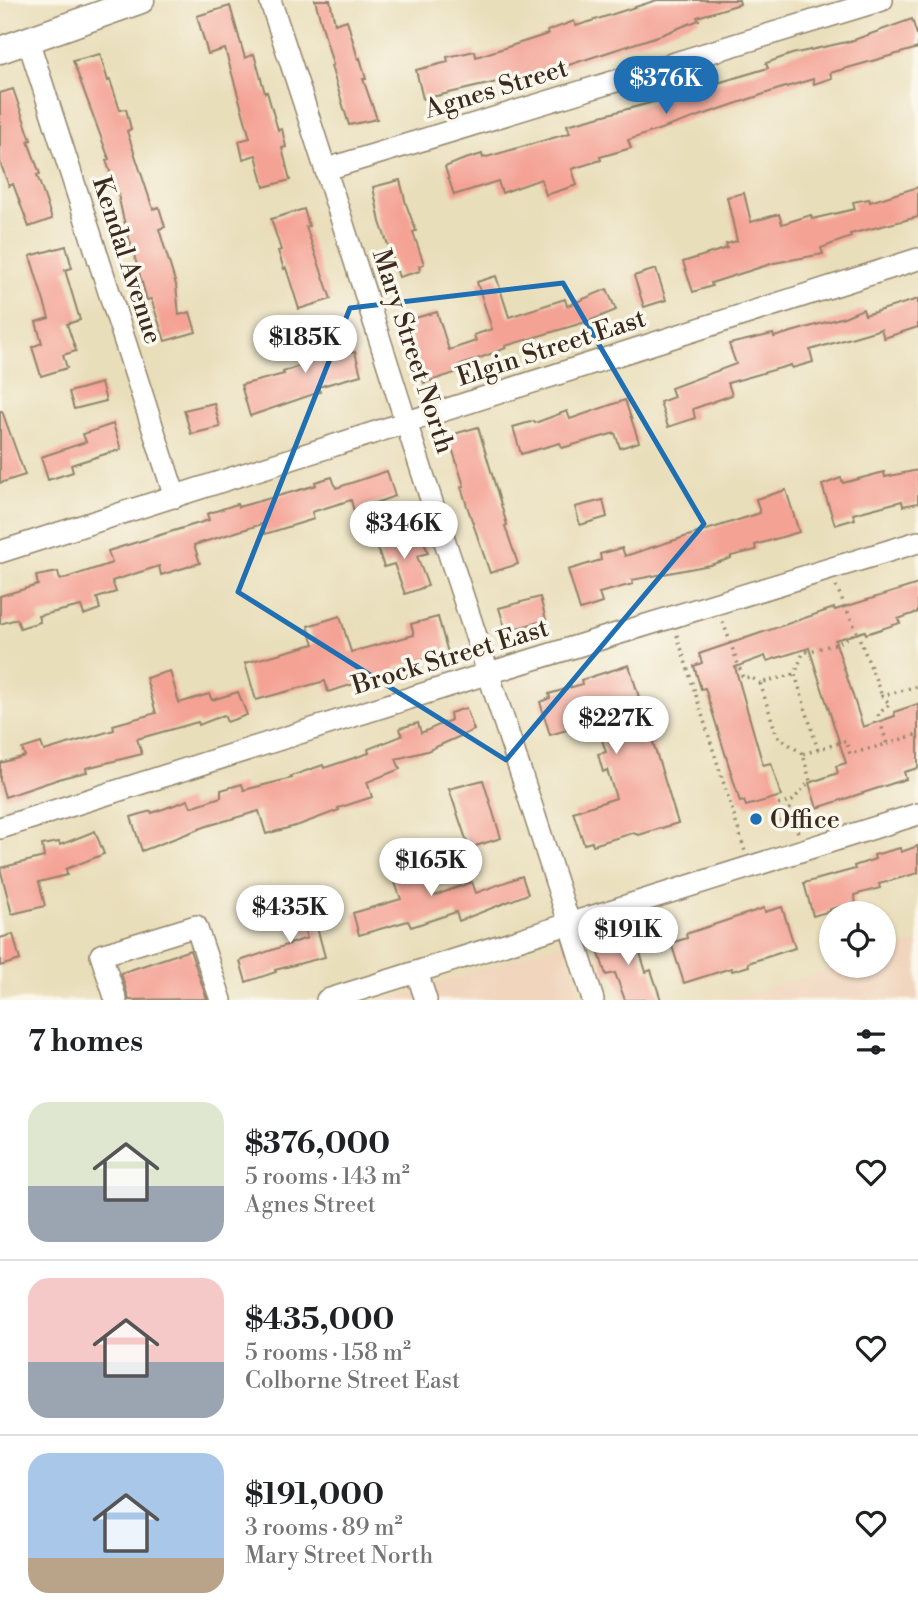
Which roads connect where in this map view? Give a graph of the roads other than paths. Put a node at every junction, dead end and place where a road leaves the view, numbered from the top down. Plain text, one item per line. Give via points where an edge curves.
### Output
1 (141, 0) edge
2 (270, 0) edge
3 (882, 0) edge
4 (28, 40) junction
5 (0, 50) edge
6 (327, 169) junction
7 (918, 259) edge
8 (406, 422) junction
9 (175, 497) junction
10 (918, 542) edge
11 (0, 552) edge
12 (489, 673) junction
13 (918, 814) edge
14 (0, 828) edge
15 (570, 925) junction
16 (417, 972) junction
17 (116, 1000) edge
18 (221, 1000) edge
19 (327, 1000) edge
20 (426, 1000) edge
21 (593, 1000) edge

1 - 4 main road
2 - 6 street, Mary Street North
3 - 6 street, Agnes Street
4 - 5 main road
4 - 9 street, Kendal Avenue
6 - 8 street, Mary Street North
7 - 8 street, Elgin Street East
8 - 9 street, Elgin Street East
8 - 12 street, Mary Street North
9 - 11 street, Elgin Street East
10 - 12 street, Brock Street East
12 - 14 street, Brock Street East
12 - 15 street, Mary Street North
13 - 15 street
15 - 16 street
15 - 21 street, Mary Street North
16 - 19 street
16 - 20 street
17 - 18 street via 101,955 195,926

